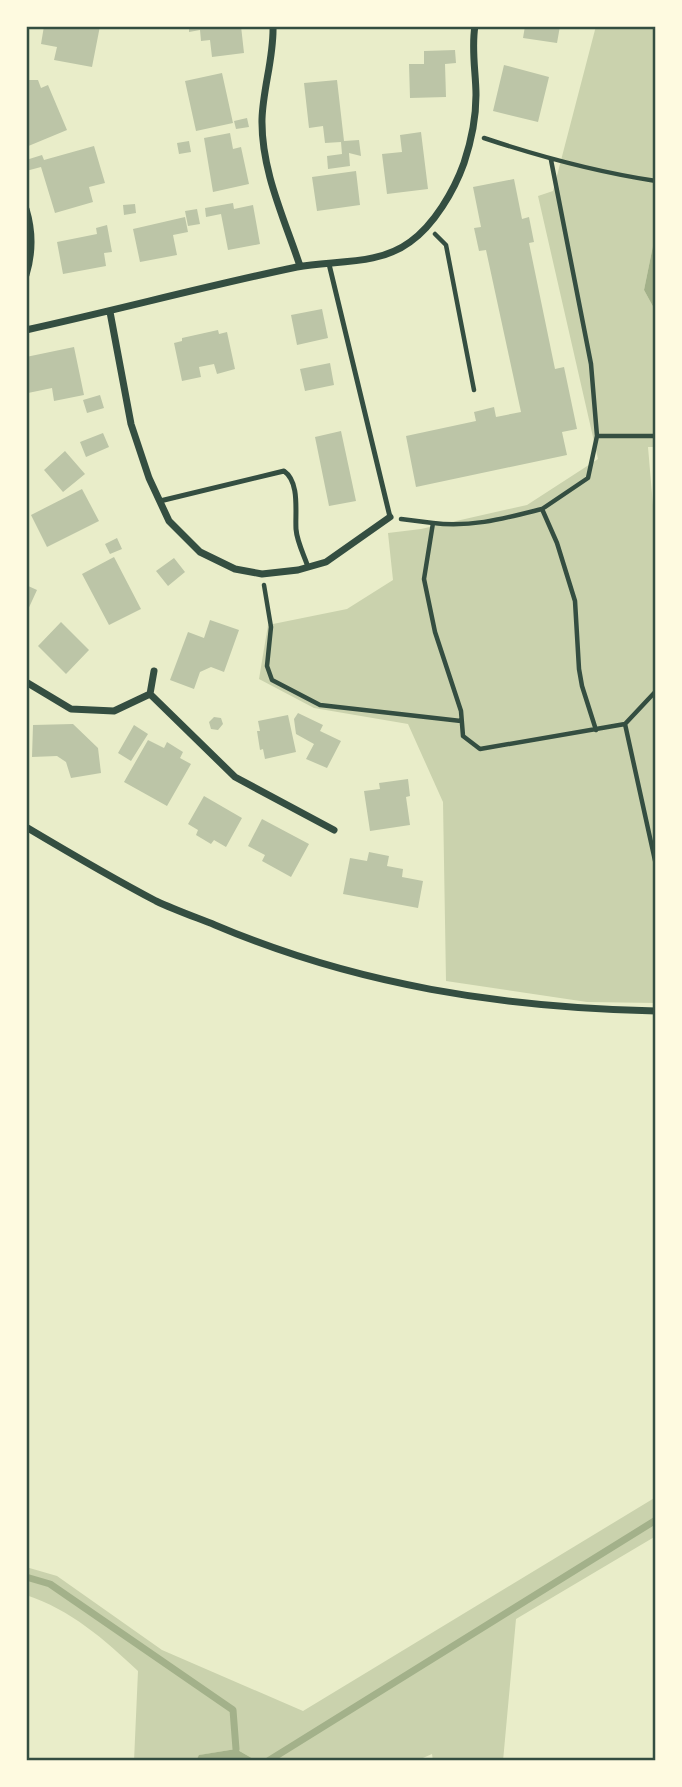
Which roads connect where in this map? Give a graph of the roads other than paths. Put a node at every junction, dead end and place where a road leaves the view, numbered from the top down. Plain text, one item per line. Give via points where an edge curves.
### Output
1 (273, 26) edge
2 (475, 26) edge
3 (26, 209) edge
4 (329, 264) junction
5 (300, 266) junction
6 (26, 275) edge
7 (110, 312) junction
8 (26, 330) edge
9 (160, 501) junction
10 (390, 517) joint
11 (308, 567) junction
12 (154, 671) dead end
13 (26, 681) edge
14 (150, 694) junction
15 (26, 827) edge
16 (334, 830) dead end
17 (656, 1011) edge

1 - 5 street via 263,110 264,150
2 - 4 street via 472,134 447,197 409,243 353,262
3 - 6 street via 32,226
4 - 5 street
4 - 10 lane
5 - 7 street
7 - 8 street
7 - 9 street via 131,424
9 - 11 street via 169,521 200,552 235,569 262,574
9 - 11 lane via 284,471 292,480 296,531
10 - 11 street via 326,562
12 - 14 street
13 - 14 street via 71,709 114,711
14 - 16 street via 235,777
15 - 17 street via 157,901 262,945 354,974 452,995 587,1010

